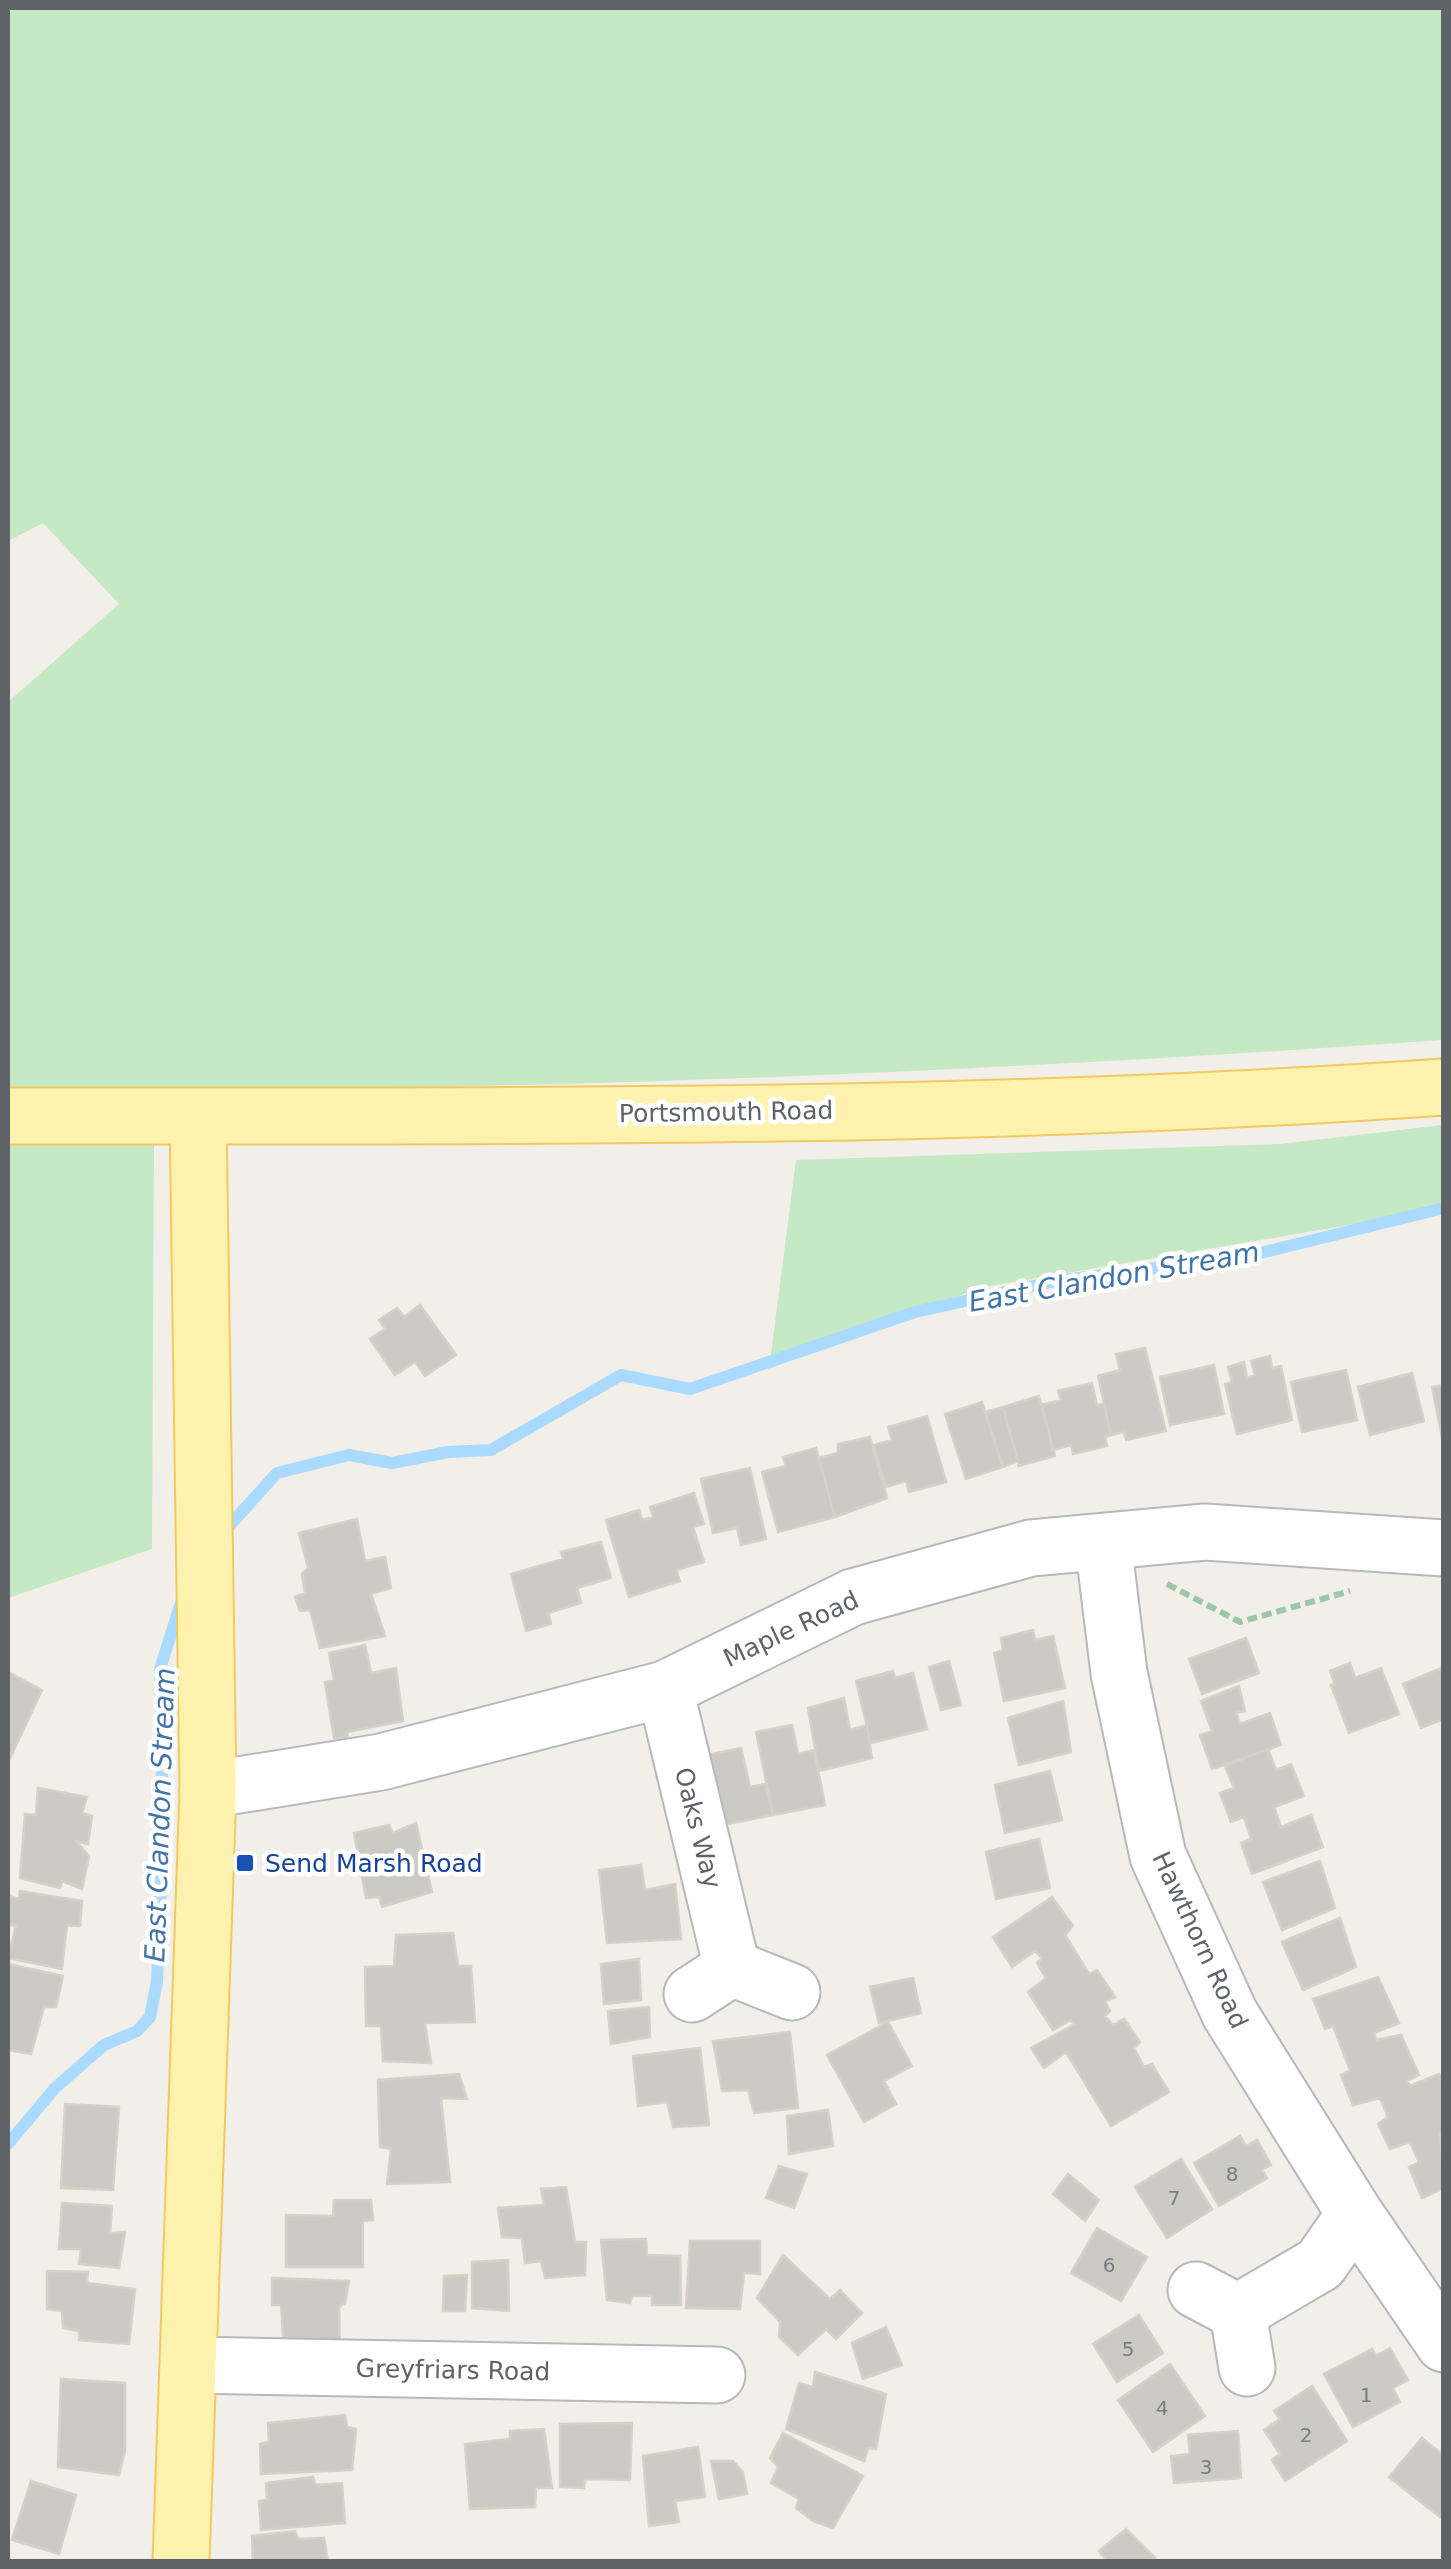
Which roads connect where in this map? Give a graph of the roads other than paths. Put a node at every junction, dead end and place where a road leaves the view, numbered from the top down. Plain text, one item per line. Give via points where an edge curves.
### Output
1 (1444, 1087) edge
2 (8, 1116) edge
3 (198, 1116) junction
4 (1103, 1542) junction
5 (1444, 1548) edge
6 (665, 1689) junction
7 (208, 1790) junction
8 (792, 1992) dead end
9 (1355, 2214) junction
10 (1444, 2344) edge
11 (189, 2365) junction
12 (1247, 2368) dead end
13 (716, 2375) dead end
14 (181, 2562) edge

1 - 3 main road, Portsmouth Road via 686,1114
2 - 3 main road, Portsmouth Road
3 - 7 main road
4 - 5 street, Maple Road via 1206,1532
4 - 6 street, Maple Road via 1031,1548 853,1597
4 - 9 street, Hawthorn Road via 1119,1673 1158,1856 1230,2014
6 - 7 street, Maple Road via 381,1762
6 - 8 street, Oaks Way via 712,1981
7 - 11 main road
9 - 10 street, Hawthorn Road
9 - 12 street via 1320,2264 1217,2301
11 - 13 street, Greyfriars Road
11 - 14 main road

